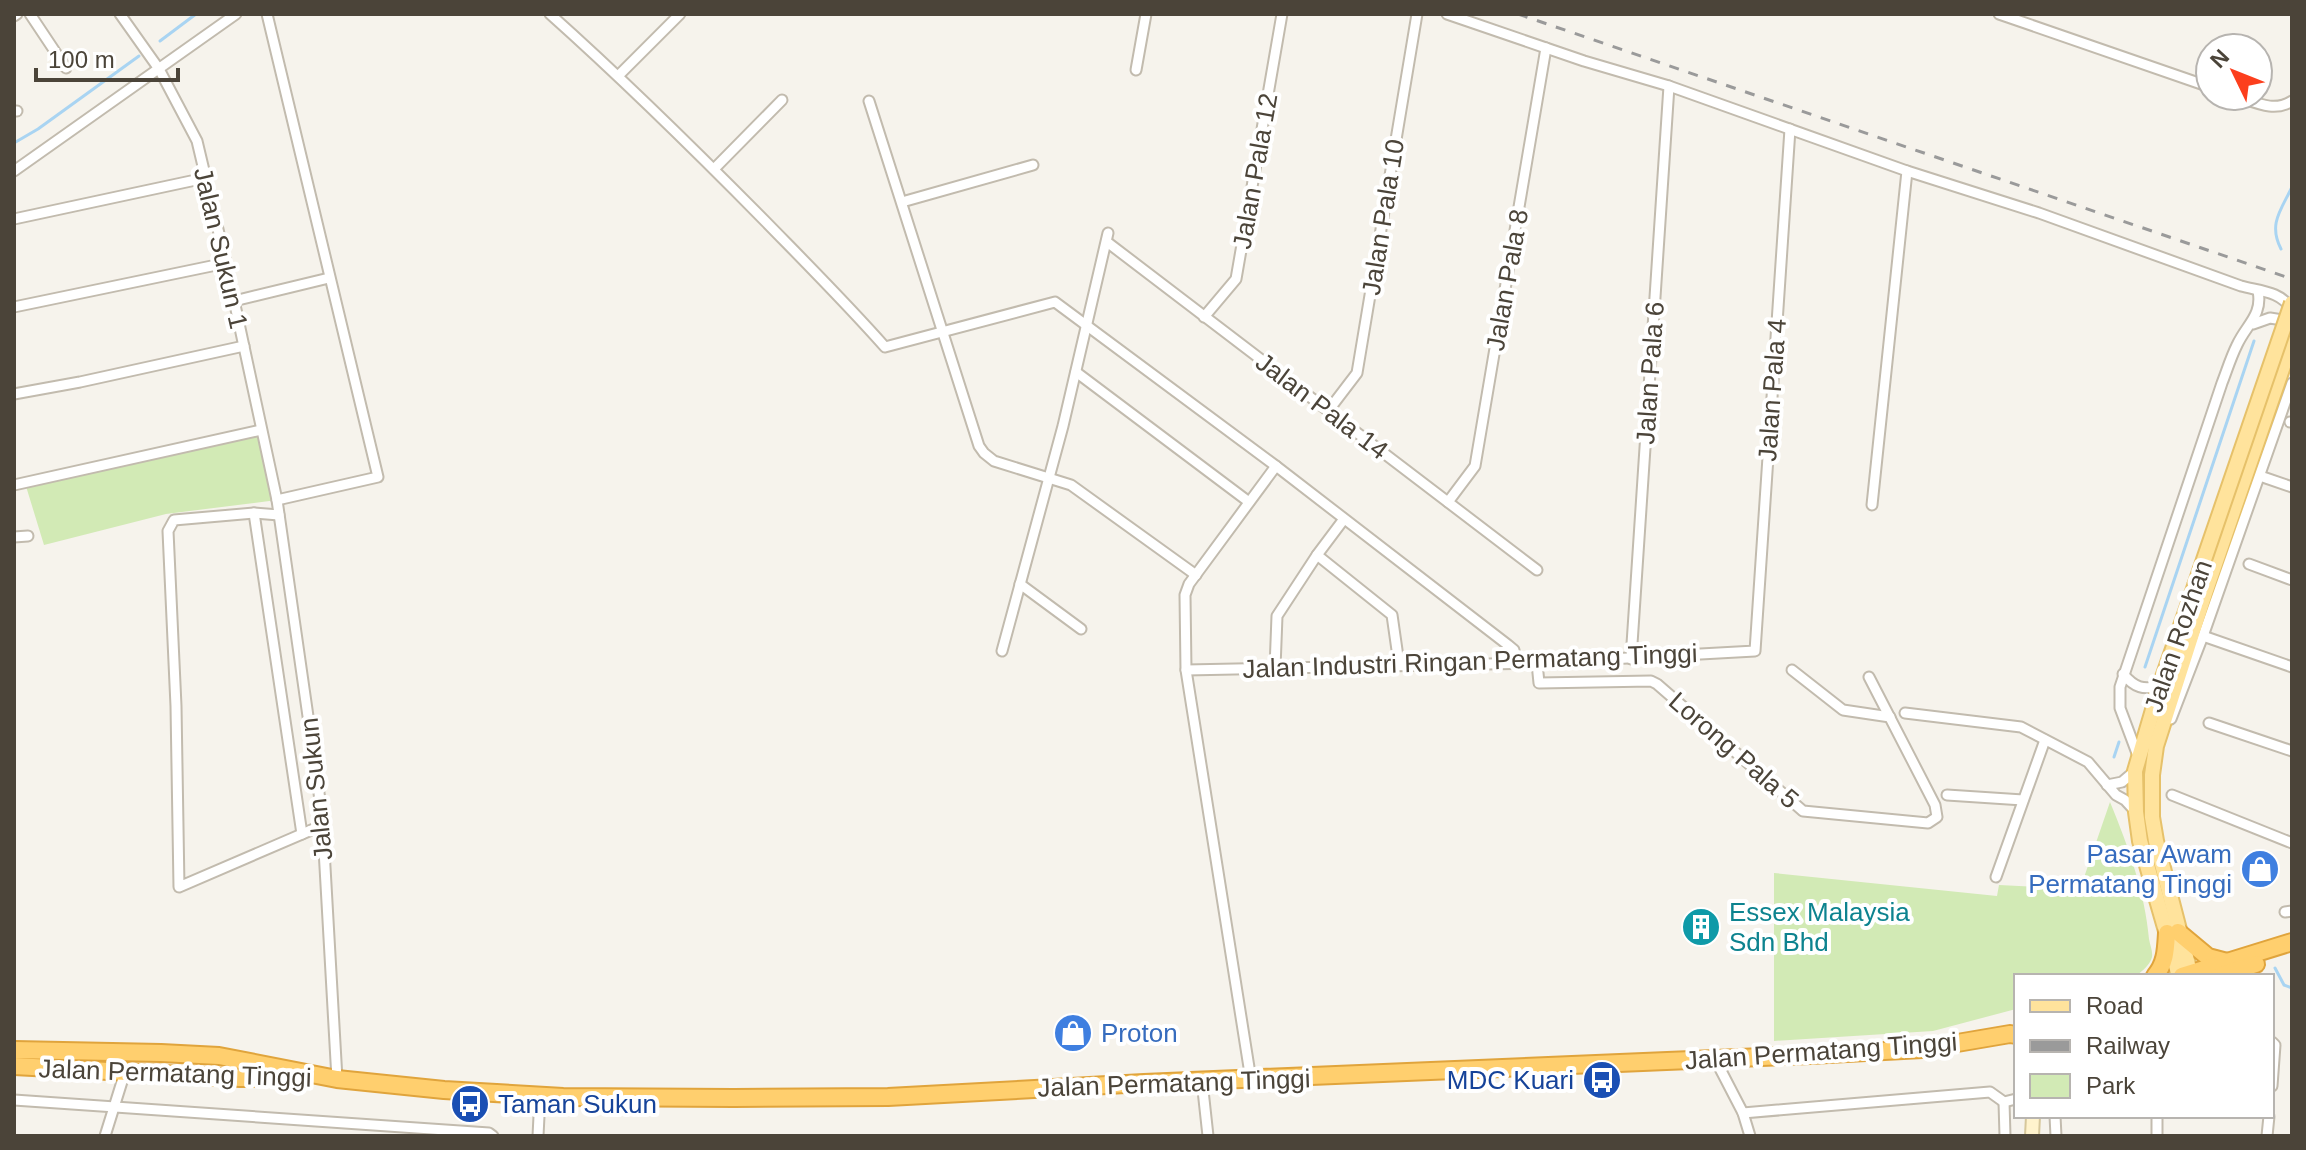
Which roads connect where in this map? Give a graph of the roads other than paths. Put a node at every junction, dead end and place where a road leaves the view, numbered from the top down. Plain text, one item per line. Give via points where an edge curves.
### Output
1 (30, 14) edge
2 (120, 14) edge
3 (236, 14) edge
4 (267, 14) edge
5 (550, 14) edge
6 (680, 14) edge
7 (1146, 14) edge
8 (1282, 14) edge
9 (1417, 14) edge
10 (1447, 14) edge
11 (1999, 14) edge
12 (1546, 48) junction
13 (66, 68) dead end
14 (159, 69) junction
15 (1136, 70) dead end
16 (619, 75) junction
17 (2194, 81) edge
18 (1669, 86) junction
19 (782, 100) dead end
20 (869, 101) dead end
21 (1790, 129) junction
22 (1033, 165) dead end
23 (714, 169) junction
24 (14, 171) edge
25 (1907, 171) junction
26 (205, 178) junction
27 (902, 202) junction
28 (14, 219) edge
29 (226, 263) junction
30 (329, 278) junction
31 (2258, 291) junction
32 (234, 301) junction
33 (2292, 303) edge
34 (14, 307) edge
35 (2292, 312) edge
36 (1204, 317) junction
37 (2270, 318) junction
38 (2292, 323) edge
39 (2252, 324) junction
40 (1087, 325) junction
41 (943, 331) junction
42 (2292, 340) edge
43 (244, 346) junction
44 (1076, 372) junction
45 (2292, 383) edge
46 (14, 394) edge
47 (1328, 411) junction
48 (261, 430) junction
49 (1276, 466) junction
50 (2260, 476) junction
51 (1049, 478) junction
52 (14, 485) edge
53 (2292, 487) edge
54 (277, 500) junction
55 (1249, 502) junction
56 (1448, 502) junction
57 (1872, 505) dead end
58 (254, 513) junction
59 (279, 515) junction
60 (1344, 519) junction
61 (28, 536) dead end
62 (14, 537) edge
63 (1317, 555) junction
64 (2249, 564) dead end
65 (1537, 570) dead end
66 (1196, 575) junction
67 (2292, 580) edge
68 (1020, 584) junction
69 (2200, 590) junction
70 (1081, 629) dead end
71 (2203, 636) junction
72 (1002, 651) dead end
73 (1755, 651) joint
74 (1631, 659) junction
75 (1516, 663) junction
76 (1537, 663) junction
77 (1399, 664) junction
78 (2292, 667) edge
79 (1275, 668) junction
80 (1186, 670) junction
81 (1792, 670) dead end
82 (2123, 674) junction
83 (1869, 677) dead end
84 (2160, 686) junction
85 (1905, 713) dead end
86 (1890, 717) junction
87 (2209, 723) dead end
88 (2045, 740) junction
89 (2292, 751) edge
90 (2137, 764) junction
91 (2152, 775) junction
92 (2107, 785) junction
93 (1947, 795) dead end
94 (2172, 795) dead end
95 (2023, 800) junction
96 (2136, 812) junction
97 (323, 825) junction
98 (302, 834) junction
99 (2292, 844) edge
100 (1996, 877) dead end
101 (2172, 932) junction
102 (2292, 942) edge
103 (2292, 953) edge
104 (2223, 969) edge
105 (2157, 974) edge
106 (2186, 974) edge
107 (2192, 974) edge
108 (2014, 1033) edge
109 (14, 1050) edge
110 (161, 1053) junction
111 (1715, 1059) junction
112 (14, 1066) edge
113 (125, 1072) junction
114 (337, 1079) junction
115 (1251, 1080) junction
116 (1202, 1081) junction
117 (540, 1096) junction
118 (14, 1100) edge
119 (2014, 1100) edge
120 (2004, 1102) junction
121 (115, 1106) junction
122 (1743, 1113) junction
123 (384, 1131) edge
124 (105, 1136) edge
125 (493, 1136) edge
126 (538, 1136) edge
127 (1208, 1136) edge
128 (1750, 1136) edge
129 (2005, 1136) edge

1 - 13 street
2 - 14 street, Jalan Sukun 1
3 - 14 street
4 - 30 street
5 - 16 street
6 - 16 street
7 - 15 street
8 - 36 street, Jalan Pala 12 via 1236,279
9 - 47 street, Jalan Pala 10 via 1357,373
10 - 12 street
11 - 17 street
12 - 18 street
12 - 56 street, Jalan Pala 8 via 1475,466
14 - 24 street
14 - 26 street, Jalan Sukun 1 via 197,141
16 - 23 street
18 - 21 street
18 - 74 street, Jalan Pala 6
19 - 23 street
20 - 27 street
21 - 25 street
21 - 73 street, Jalan Pala 4
22 - 27 street
23 - 41 street via 885,347
25 - 31 street
25 - 57 street
26 - 28 street
26 - 29 street, Jalan Sukun 1
27 - 41 street
29 - 32 street, Jalan Sukun 1
29 - 34 street
30 - 32 street
30 - 54 street via 378,477
31 - 35 street via 2283,299
31 - 37 street
31 - 39 street
32 - 43 street, Jalan Sukun 1
33 - 69 main road, Jalan Rozhan, bridge
36 - 40 street, Jalan Pala 14 via 1107,238
36 - 47 street, Jalan Pala 14
37 - 38 street
37 - 39 street
39 - 82 street via 2237,343 2222,383
40 - 41 street via 1055,302
40 - 44 street
40 - 49 street
41 - 51 street via 984,453
42 - 69 main road, Jalan Rozhan
43 - 46 street
43 - 48 street, Jalan Sukun 1
44 - 51 street
44 - 55 street
45 - 50 street
47 - 56 street, Jalan Pala 14
48 - 52 street
48 - 54 street, Jalan Sukun 1
49 - 55 street
49 - 60 street
50 - 53 street
50 - 71 street
51 - 66 street via 1071,485
51 - 68 street
54 - 59 street, Jalan Sukun
55 - 66 street
56 - 65 street, Jalan Pala 14
58 - 59 street
58 - 98 street
58 - 98 street via 174,520 168,531 179,887
59 - 97 street, Jalan Sukun
60 - 63 street
60 - 75 street via 1514,650
61 - 62 street
63 - 77 street via 1392,615
63 - 79 street via 1277,616
64 - 67 street
66 - 80 street via 1185,590
68 - 70 street
68 - 72 street
69 - 84 main road, Jalan Rozhan
69 - 91 main road, Jalan Rozhan
71 - 78 street
71 - 91 street
73 - 74 street, Jalan Industri Ringan Permatang Tinggi
74 - 76 street, Jalan Industri Ringan Permatang Tinggi
75 - 76 street, Jalan Industri Ringan Permatang Tinggi
75 - 77 street, Jalan Industri Ringan Permatang Tinggi
76 - 86 street, Lorong Pala 5 via 1539,683 1657,684 1803,811 1928,823 1937,817 1935,805
77 - 79 street, Jalan Industri Ringan Permatang Tinggi
79 - 80 street, Jalan Industri Ringan Permatang Tinggi
80 - 115 street
81 - 86 street via 1843,710
82 - 84 street via 2141,688
82 - 90 street via 2118,697
83 - 86 street, Lorong Pala 5
84 - 90 main road, Jalan Rozhan
85 - 88 street via 2021,727
87 - 89 street
88 - 92 street via 2088,762
88 - 95 street
90 - 92 street via 2122,782
90 - 96 main road, Jalan Rozhan
91 - 101 main road, Jalan Rozhan via 2152,817
92 - 96 street
93 - 95 street
94 - 99 street
95 - 100 street
96 - 101 main road, Jalan Rozhan via 2140,841
97 - 98 street
97 - 114 street, Jalan Sukun
101 - 104 highway
101 - 105 highway
101 - 106 main road, Jalan Rozhan
102 - 104 highway
103 - 104 highway
104 - 107 highway
108 - 111 highway, Jalan Permatang Tinggi via 1922,1049
109 - 110 highway, Jalan Permatang Tinggi
110 - 113 highway via 130,1063
110 - 114 highway, Jalan Permatang Tinggi via 219,1056
111 - 115 highway, Jalan Permatang Tinggi
111 - 122 street
112 - 113 highway, Jalan Permatang Tinggi
113 - 114 highway, Jalan Permatang Tinggi
113 - 121 street
114 - 117 highway, Jalan Permatang Tinggi
115 - 116 highway, Jalan Permatang Tinggi
116 - 117 highway, Jalan Permatang Tinggi via 888,1097
116 - 127 street
117 - 126 street
118 - 121 street
119 - 120 street
120 - 122 street via 1990,1092
120 - 129 street
121 - 123 street
121 - 124 street
122 - 128 street
123 - 125 street

